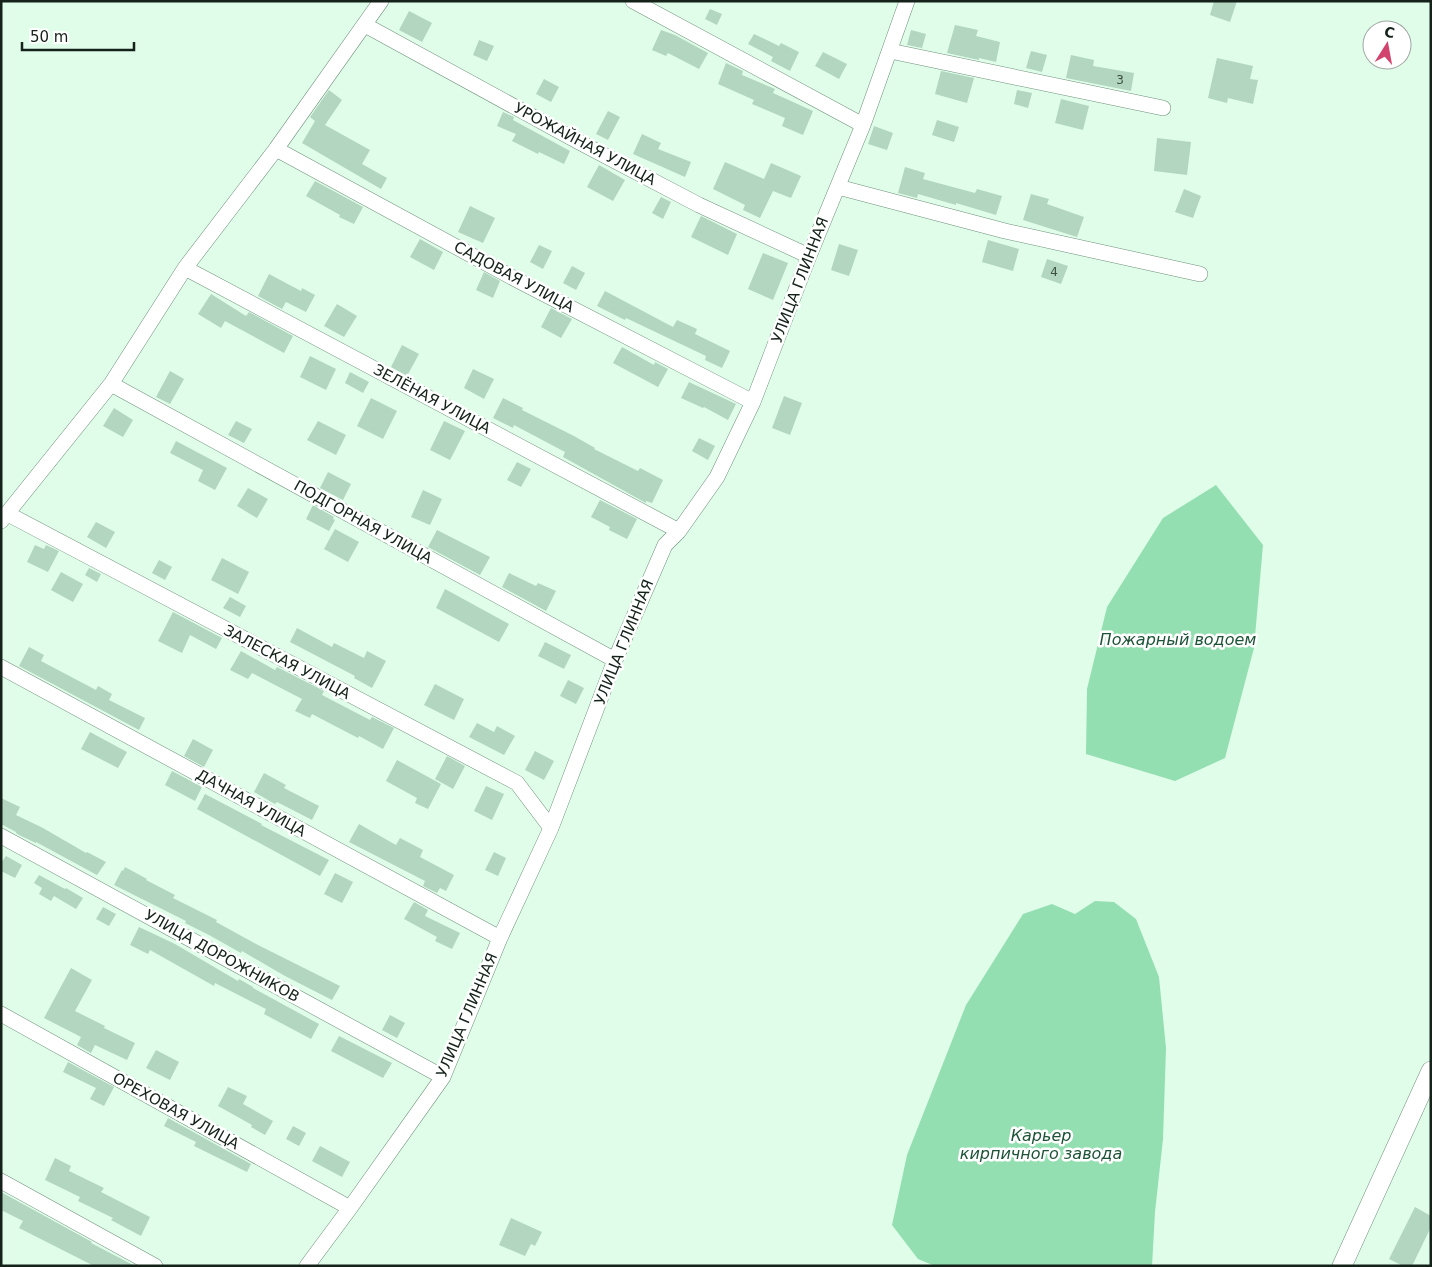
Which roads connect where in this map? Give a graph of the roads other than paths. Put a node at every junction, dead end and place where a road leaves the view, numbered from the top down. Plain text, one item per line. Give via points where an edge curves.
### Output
1 (381, 1) edge
2 (633, 1) edge
3 (907, 1) edge
4 (365, 25) junction
5 (890, 51) junction
6 (1163, 108) dead end
7 (863, 125) junction
8 (276, 150) junction
9 (838, 186) junction
10 (809, 256) junction
11 (185, 268) junction
12 (1200, 274) dead end
13 (111, 384) junction
14 (753, 402) junction
15 (4, 518) edge
16 (679, 531) junction
17 (615, 660) junction
18 (1, 667) edge
19 (552, 828) junction
20 (1, 836) edge
21 (500, 938) junction
22 (1, 1014) edge
23 (1431, 1071) edge
24 (443, 1077) junction
25 (1, 1181) edge
26 (350, 1208) junction
27 (155, 1266) edge
28 (308, 1266) edge
29 (1342, 1266) edge

1 - 4 street
2 - 7 street
3 - 5 street, УЛИЦА ГЛИННАЯ
4 - 8 street
4 - 10 street, УРОЖАЙНАЯ УЛИЦА via 699,205
5 - 6 street
5 - 7 street, УЛИЦА ГЛИННАЯ
7 - 9 street, УЛИЦА ГЛИННАЯ
8 - 11 street
8 - 14 street, САДОВАЯ УЛИЦА
9 - 10 street, УЛИЦА ГЛИННАЯ
9 - 12 street via 1005,231
10 - 14 street, УЛИЦА ГЛИННАЯ
11 - 13 street
11 - 16 street, ЗЕЛЁНАЯ УЛИЦА
13 - 15 street
13 - 17 street, ПОДГОРНАЯ УЛИЦА
14 - 16 street, УЛИЦА ГЛИННАЯ via 717,477
15 - 19 street, ЗАЛЕСКАЯ УЛИЦА via 517,783
16 - 17 street, УЛИЦА ГЛИННАЯ via 665,545
17 - 19 street, УЛИЦА ГЛИННАЯ
18 - 21 street, ДАЧНАЯ УЛИЦА
19 - 21 street, УЛИЦА ГЛИННАЯ
20 - 24 street, УЛИЦА ДОРОЖНИКОВ
21 - 24 street, УЛИЦА ГЛИННАЯ
22 - 26 street, ОРЕХОВАЯ УЛИЦА
23 - 29 main road
24 - 26 street, УЛИЦА ГЛИННАЯ
25 - 27 street
26 - 28 street, УЛИЦА ГЛИННАЯ

